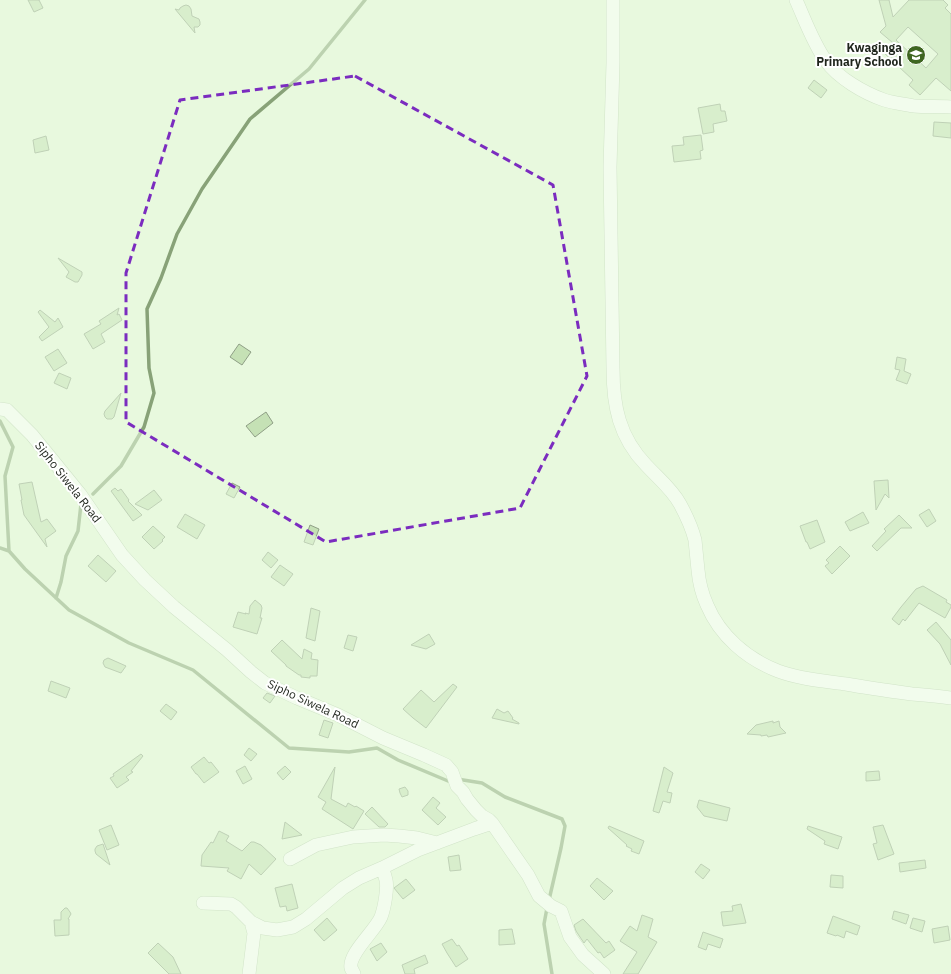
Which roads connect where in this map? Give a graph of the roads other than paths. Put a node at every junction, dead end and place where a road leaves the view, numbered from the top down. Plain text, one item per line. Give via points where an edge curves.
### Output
1 (612, 0) edge
2 (796, 0) edge
3 (951, 107) edge
4 (2, 409) edge
5 (951, 698) edge
6 (492, 823) junction
7 (438, 843) junction
8 (290, 859) dead end
9 (382, 868) junction
10 (203, 903) dead end
11 (251, 922) junction
12 (249, 974) edge
13 (354, 974) edge
14 (604, 974) edge

1 - 5 street via 610,167 614,400 621,425 632,448 673,493 686,514 694,540 701,587 711,615 742,651 778,671 828,682
2 - 3 street via 825,60 852,84 885,100 915,106
4 - 6 street, Sipho Siwela Road via 7,410 32,435 80,494 122,555 174,607 265,683 446,765 467,799
6 - 7 street
6 - 14 street, Sipho Siwela Road via 528,875 539,896 561,911 570,937 583,955
7 - 8 street via 399,836 353,837 316,844
7 - 9 street
9 - 11 street via 343,888 293,927 277,930 263,928
9 - 13 street via 387,882 385,903 374,929 352,959 351,968
10 - 11 street via 231,904
11 - 12 street via 254,933

